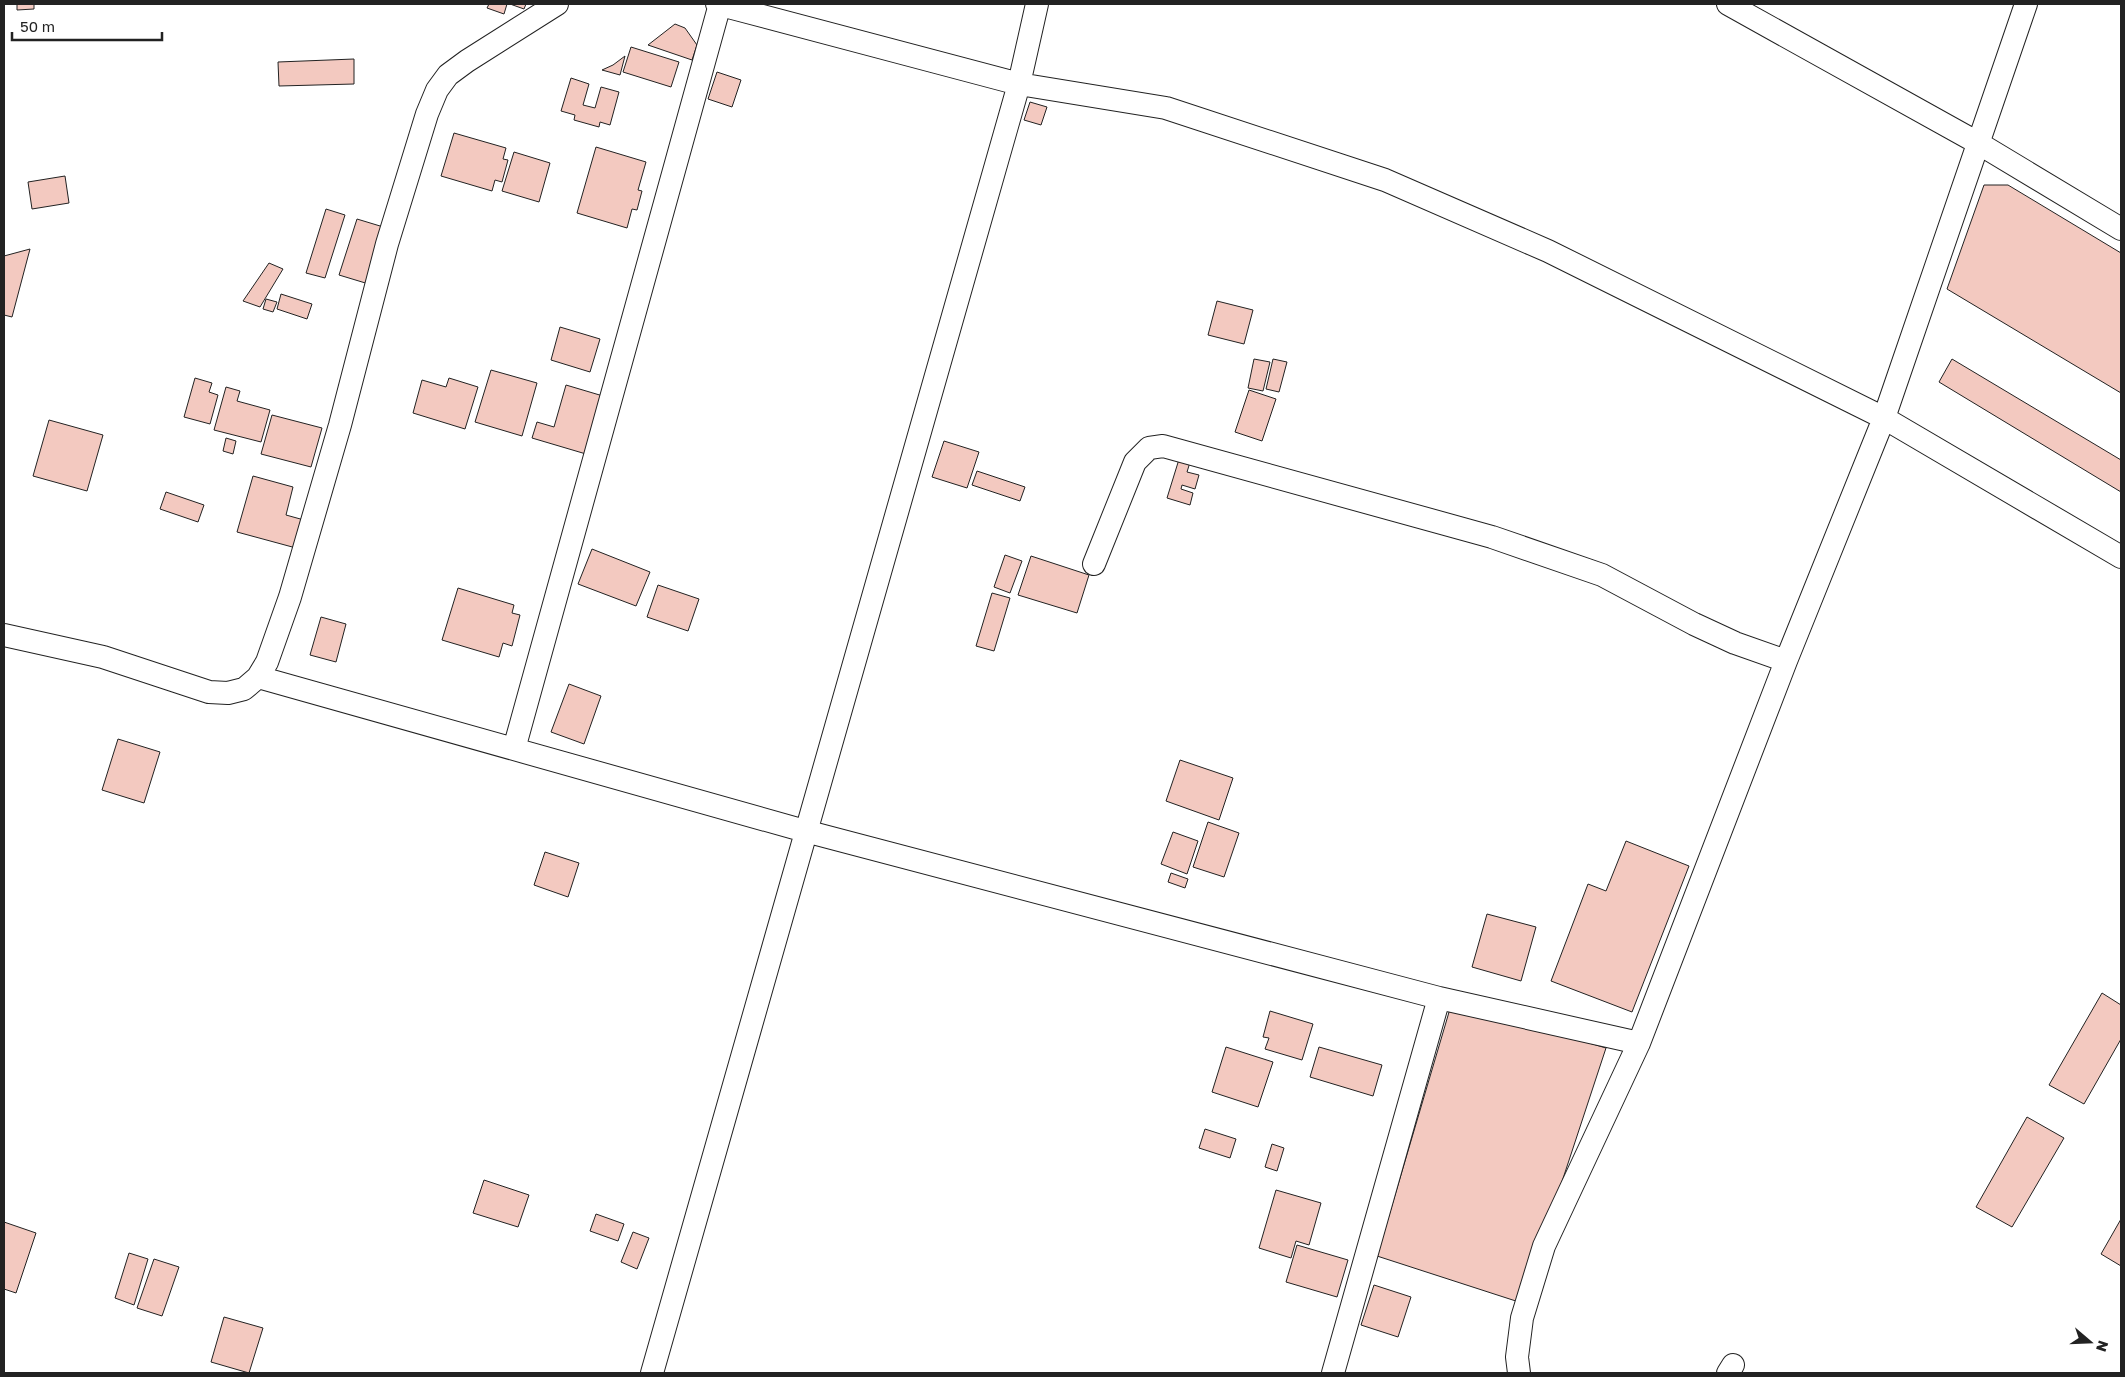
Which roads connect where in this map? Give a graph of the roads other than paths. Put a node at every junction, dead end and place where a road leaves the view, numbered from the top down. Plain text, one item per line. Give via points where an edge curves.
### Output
1 (557, 4) edge
2 (719, 4) edge
3 (1037, 4) edge
4 (1728, 4) edge
5 (2026, 4) edge
6 (1019, 84) junction
7 (1978, 144) junction
8 (2121, 229) edge
9 (1884, 418) junction
10 (2121, 557) edge
11 (1094, 564) dead end
12 (4, 635) edge
13 (1786, 661) junction
14 (258, 677) junction
15 (514, 749) junction
16 (805, 831) junction
17 (1439, 998) junction
18 (1639, 1043) junction
19 (652, 1373) edge
20 (1333, 1373) edge
21 (1519, 1373) edge

1 - 14 street via 467,61 448,75 437,90 387,244 340,425 290,597 267,662
2 - 6 street
2 - 15 street
3 - 6 street
4 - 7 street
5 - 7 street
6 - 9 street via 1166,108 1384,180 1548,250
6 - 16 street
7 - 8 street
7 - 9 street
9 - 10 street
9 - 13 street
11 - 13 street via 1135,462 1149,448 1163,446 1492,537 1593,572 1735,643
12 - 14 street via 103,657 209,692 228,693 244,689
13 - 18 street
14 - 15 street
15 - 16 street
16 - 17 street
16 - 19 street
17 - 18 street
17 - 20 street
18 - 21 street via 1544,1246 1522,1318 1517,1357

